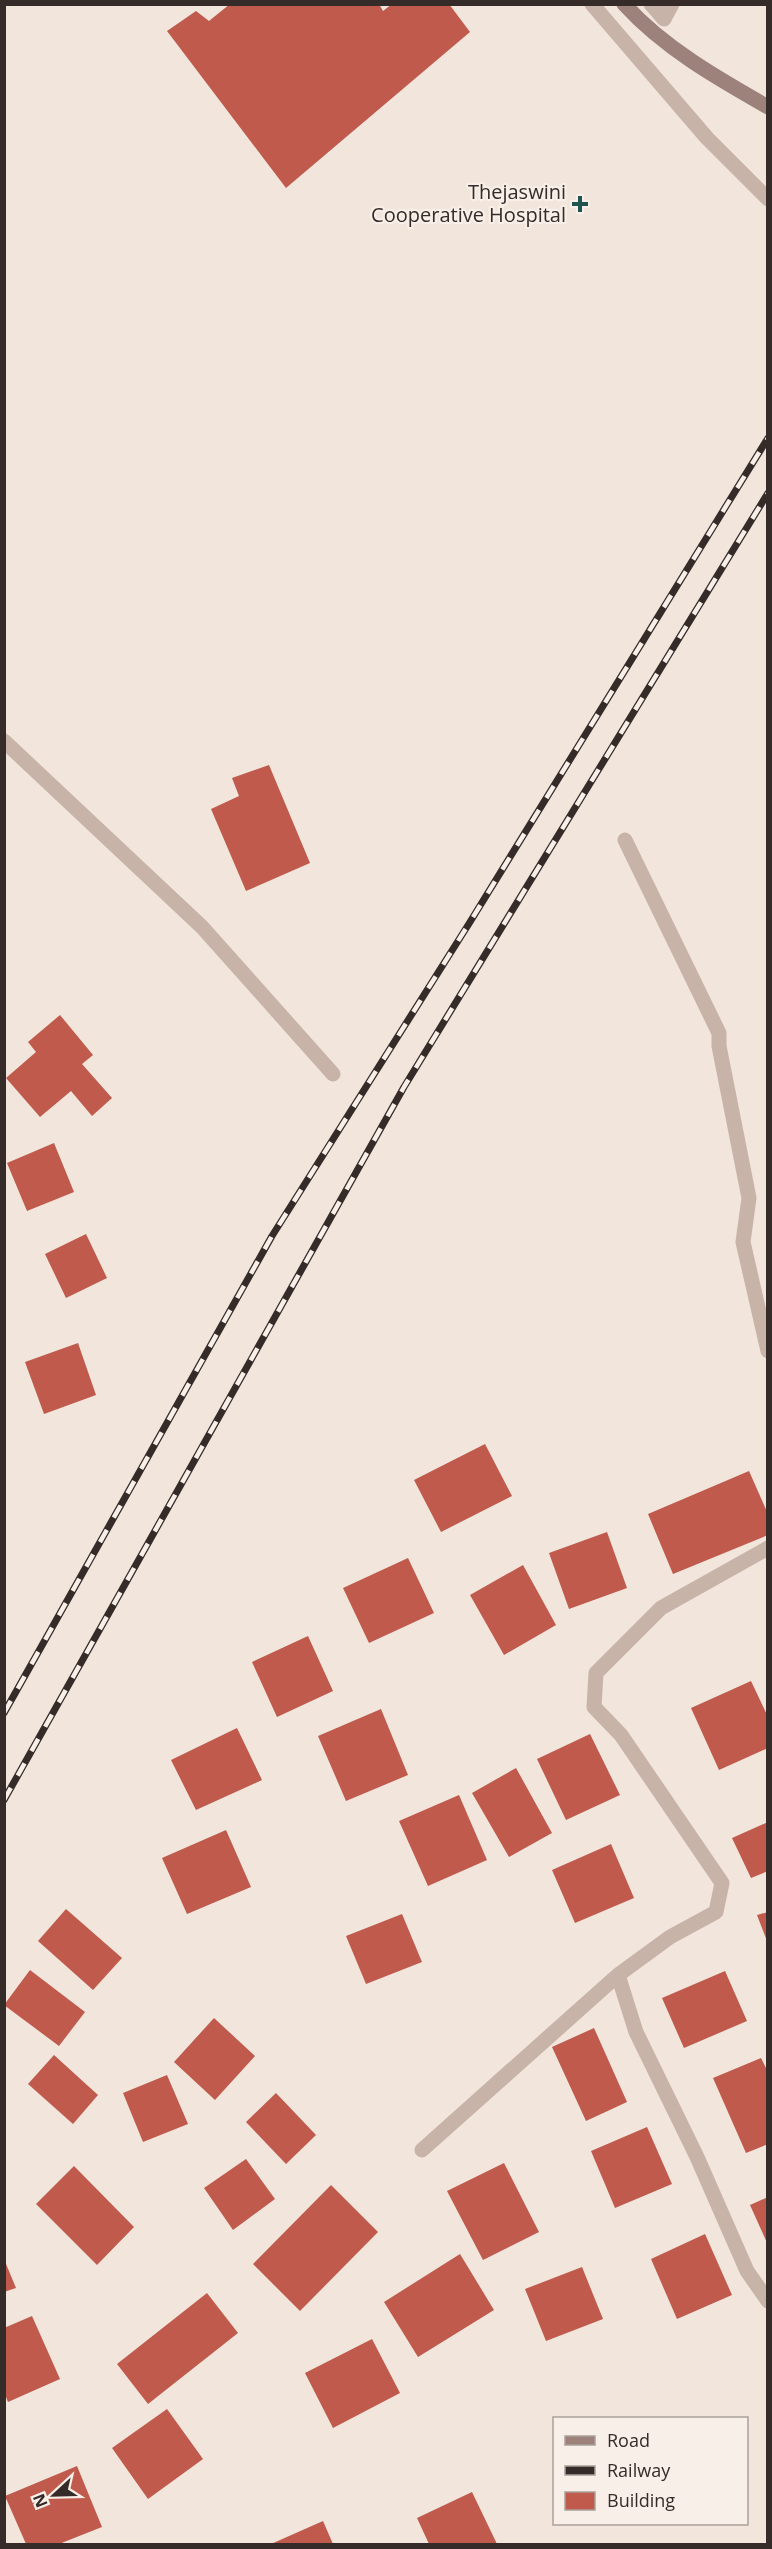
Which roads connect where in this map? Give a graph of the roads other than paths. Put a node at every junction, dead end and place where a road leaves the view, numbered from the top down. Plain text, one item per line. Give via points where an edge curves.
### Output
1 (592, 4) edge
2 (624, 4) edge
3 (651, 4) edge
4 (672, 4) edge
5 (768, 107) edge
6 (768, 199) edge
7 (4, 741) edge
8 (626, 840) dead end
9 (333, 1074) dead end
10 (768, 1351) edge
11 (768, 1548) edge
12 (618, 1975) junction
13 (422, 2150) dead end
14 (768, 2301) edge

1 - 6 street via 707,138
2 - 5 main road via 644,26 700,67
3 - 4 street via 664,20
7 - 9 street via 202,927
8 - 10 street via 719,1033 749,1198 743,1242
11 - 12 street via 661,1608 596,1673 594,1707 621,1735 722,1883 716,1912 670,1937
12 - 13 street
12 - 14 street via 636,2032 747,2271

